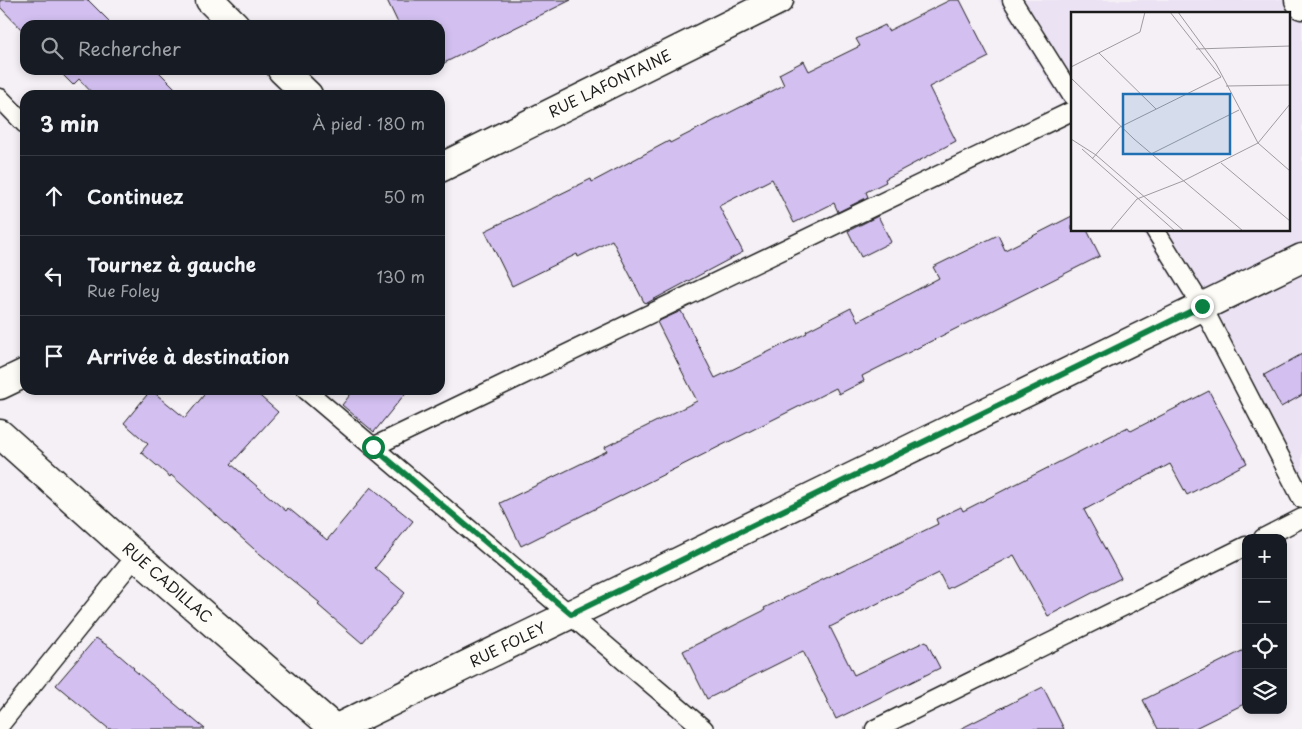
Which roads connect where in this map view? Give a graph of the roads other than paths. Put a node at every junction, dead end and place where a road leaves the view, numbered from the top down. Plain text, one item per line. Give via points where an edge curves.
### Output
1 (779, 0) edge
2 (1012, 0) edge
3 (1299, 0) edge
4 (215, 1) edge
5 (1302, 5) edge
6 (231, 20) edge
7 (287, 75) edge
8 (303, 90) edge
9 (1071, 94) edge
10 (0, 98) edge
11 (1071, 110) edge
12 (20, 119) edge
13 (445, 166) edge
14 (1156, 231) edge
15 (1302, 258) edge
16 (1202, 306) junction
17 (20, 376) edge
18 (0, 386) edge
19 (312, 395) edge
20 (0, 434) edge
21 (373, 447) junction
22 (1302, 499) edge
23 (1302, 518) edge
24 (1271, 534) edge
25 (1242, 548) edge
26 (136, 556) junction
27 (571, 614) junction
28 (0, 725) edge
29 (335, 729) edge
30 (704, 729) edge
31 (875, 729) edge

1 - 13 street, RUE LAFONTAINE
2 - 9 lane
3 - 5 street
4 - 6 street
7 - 8 street
10 - 12 lane
11 - 21 lane
14 - 16 lane
15 - 16 street, RUE FOLEY
16 - 22 lane
16 - 27 street, RUE FOLEY
17 - 18 street
19 - 21 lane
20 - 26 street, RUE CADILLAC
21 - 27 lane
23 - 24 lane
25 - 31 lane
26 - 28 lane
26 - 29 street, RUE CADILLAC
27 - 29 street, RUE FOLEY
27 - 30 lane

